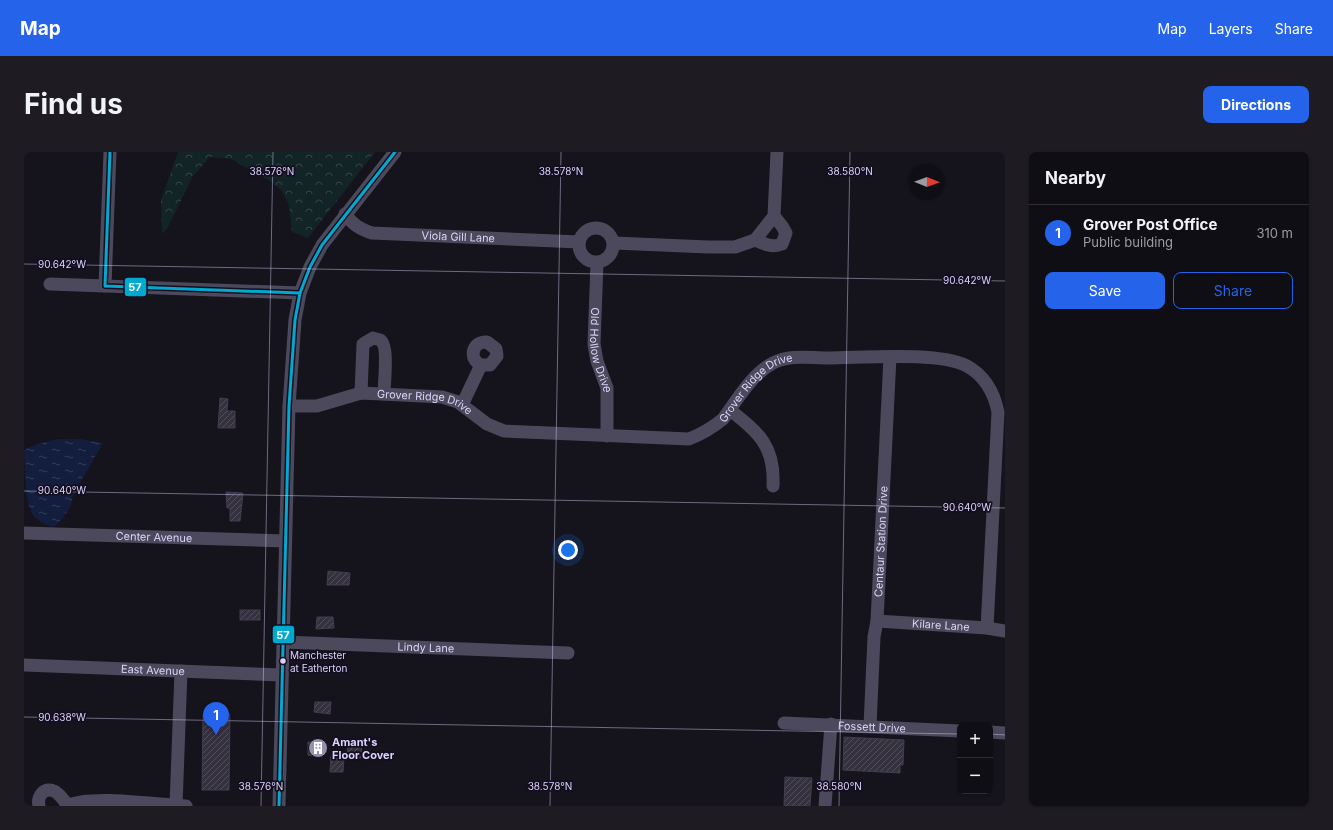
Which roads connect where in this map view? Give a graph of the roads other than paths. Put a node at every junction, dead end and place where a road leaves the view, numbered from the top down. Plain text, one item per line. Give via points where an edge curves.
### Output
1 (110, 152) edge
2 (395, 152) edge
3 (777, 152) edge
4 (345, 214) junction
5 (774, 216) junction
6 (755, 240) junction
7 (579, 242) junction
8 (614, 244) junction
9 (597, 263) junction
10 (50, 284) dead end
11 (104, 286) junction
12 (300, 293) junction
13 (890, 357) junction
14 (481, 365) dead end
15 (361, 393) junction
16 (384, 394) junction
17 (462, 405) junction
18 (289, 406) junction
19 (730, 410) junction
20 (607, 436) junction
21 (773, 486) dead end
22 (24, 533) edge
23 (285, 541) junction
24 (877, 621) junction
25 (987, 628) junction
26 (1005, 631) edge
27 (283, 642) junction
28 (568, 653) dead end
29 (24, 665) edge
30 (181, 671) junction
31 (282, 675) junction
32 (784, 723) dead end
33 (830, 724) junction
34 (870, 726) junction
35 (957, 731) edge
36 (993, 732) edge
37 (1005, 733) edge
38 (39, 806) edge
39 (67, 806) edge
40 (176, 806) edge
41 (186, 806) edge
42 (279, 806) edge
43 (825, 806) edge

1 - 11 street
2 - 4 street
3 - 5 street
4 - 7 street, Viola Gill Lane via 358,228 372,233
4 - 12 street via 322,245
5 - 6 street
5 - 6 street via 786,233 782,244 769,245
6 - 8 street via 735,246 708,247
7 - 8 street via 584,232 600,228 609,233
7 - 9 street via 583,256
8 - 9 street via 607,259
9 - 20 street, Old Hollow Drive via 594,344 597,361 608,388
10 - 11 street
11 - 12 street
12 - 18 street via 293,343
13 - 19 street, Grover Ridge Drive via 784,359 760,372
13 - 24 street, Centaur Station Drive
13 - 25 street, Grover Ridge Drive via 957,362 975,370 992,390 998,420
14 - 17 street
15 - 16 street, Grover Ridge Drive
15 - 16 street via 363,344 373,338 383,343 385,351
15 - 18 street, Grover Ridge Drive via 317,406
16 - 17 street, Grover Ridge Drive via 442,397
17 - 20 street, Grover Ridge Drive via 487,424 504,431
18 - 23 street
19 - 20 street, Grover Ridge Drive via 716,425 689,439
19 - 21 street via 759,434 764,442 772,464
22 - 23 street, Center Avenue
23 - 27 street
24 - 25 street, Kilare Lane
24 - 34 street, Centaur Station Drive
25 - 26 street, Kilare Lane
27 - 28 street, Lindy Lane
27 - 31 street
29 - 30 street, East Avenue
30 - 31 street, East Avenue
30 - 40 street
31 - 42 street
32 - 33 street, Fossett Drive
33 - 34 street, Fossett Drive
33 - 43 street
34 - 35 street, Fossett Drive
36 - 37 street
38 - 39 street via 42,792 50,790 55,791
39 - 40 street via 84,801 154,802
40 - 41 street

